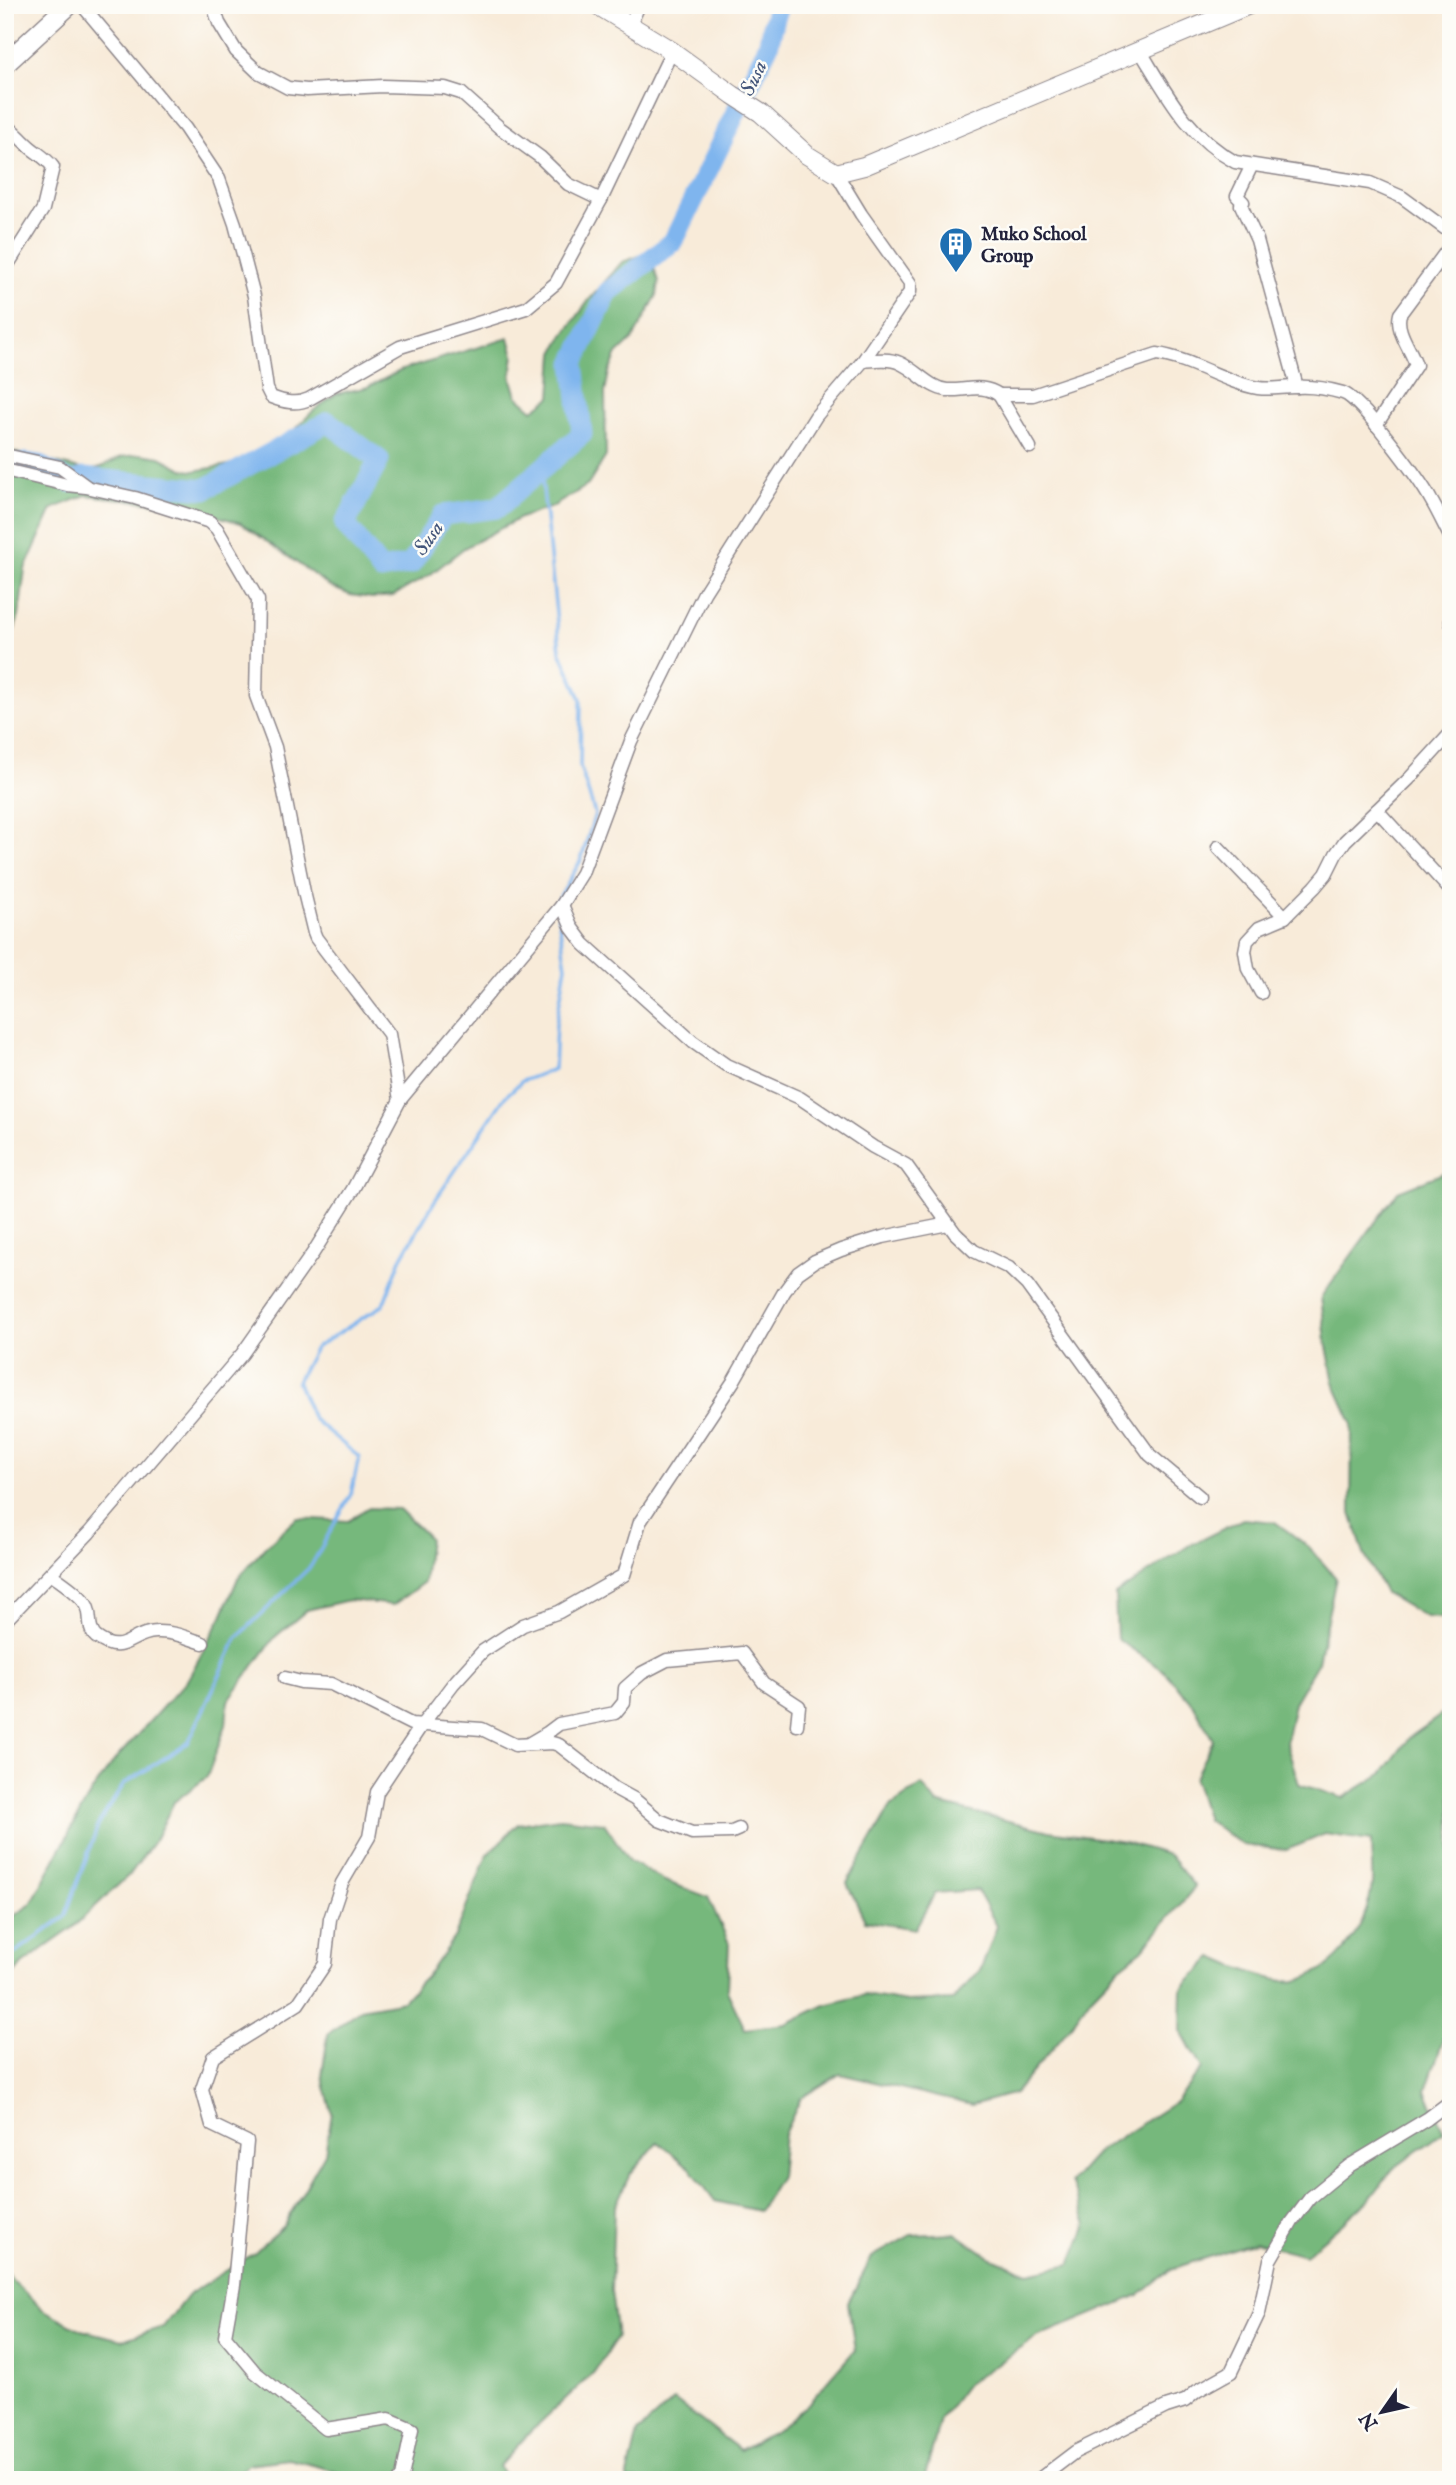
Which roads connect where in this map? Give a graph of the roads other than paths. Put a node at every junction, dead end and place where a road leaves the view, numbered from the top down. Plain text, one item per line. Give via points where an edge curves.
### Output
1 (69, 5) edge
2 (82, 5) edge
3 (213, 5) edge
4 (597, 5) edge
5 (639, 5) edge
6 (1249, 5) edge
7 (630, 25) junction
8 (673, 51) junction
9 (1141, 52) junction
10 (5, 64) edge
11 (5, 124) edge
12 (1252, 165) junction
13 (836, 173) junction
14 (601, 200) junction
15 (1451, 233) edge
16 (1451, 245) edge
17 (5, 280) edge
18 (863, 361) junction
19 (1297, 387) junction
20 (999, 395) junction
21 (1376, 425) junction
22 (1030, 447) dead end
23 (5, 455) edge
24 (5, 470) edge
25 (86, 487) junction
26 (1451, 538) edge
27 (1451, 613) edge
28 (1451, 624) edge
29 (1451, 733) edge
30 (1377, 810) junction
31 (1218, 847) dead end
32 (1451, 891) edge
33 (558, 910) junction
34 (1285, 917) junction
35 (1261, 993) dead end
36 (400, 1100) junction
37 (948, 1224) junction
38 (1200, 1497) dead end
39 (51, 1574) junction
40 (5, 1621) edge
41 (203, 1643) dead end
42 (285, 1678) dead end
43 (797, 1725) dead end
44 (421, 1726) junction
45 (527, 1744) junction
46 (739, 1829) dead end
47 (1451, 2101) edge
48 (398, 2480) edge
49 (1038, 2480) edge

1 - 10 main road
2 - 14 street via 185,128 219,179 236,224 254,296 267,389 274,398 302,402 400,347 526,308 556,283
3 - 14 street via 236,51 258,72 288,88 383,86 445,88 461,93 568,184
4 - 7 main road
5 - 7 street
6 - 9 main road
7 - 8 main road
8 - 13 main road
8 - 14 street
9 - 12 street via 1189,127 1216,152
9 - 13 main road via 864,166
11 - 17 street via 53,167 43,209 7,266
12 - 15 street via 1370,183 1402,197
12 - 19 street via 1237,196 1257,240
13 - 18 street via 911,287
16 - 21 street via 1399,314 1416,365
18 - 20 street via 897,362 945,390 983,387
18 - 33 street via 817,416 704,593 631,741 587,863
19 - 20 street via 1259,388 1157,354 1033,395
19 - 21 street via 1350,396
20 - 22 street
21 - 26 street via 1427,493
23 - 25 street via 60,467
24 - 25 street
25 - 36 street via 210,522 258,600 256,696 275,747 314,933 389,1034
27 - 28 street
29 - 30 street
30 - 32 street
30 - 34 street via 1345,841 1326,874
31 - 34 street
33 - 36 street
33 - 37 street via 584,944 693,1042 726,1065 800,1098 906,1165
34 - 35 street via 1259,928 1246,944 1248,969
36 - 39 street via 353,1189 242,1354
37 - 38 street via 974,1251 1009,1268 1027,1285 1150,1455
37 - 44 street via 841,1250 798,1273 733,1382 640,1522 624,1575 559,1612 523,1625 483,1651
39 - 40 street
39 - 41 street via 85,1603 94,1635 117,1647 157,1632
42 - 44 street via 331,1684
43 - 45 street via 799,1706 764,1683 743,1653 667,1660 625,1688 624,1702 615,1713 559,1724
44 - 45 street via 482,1730 516,1745
44 - 48 street via 377,1792 369,1838 342,1883 330,1919 325,1964 299,2004 213,2057 202,2089 212,2125 247,2142 226,2336 255,2372 326,2429 389,2419 412,2429
45 - 46 street via 559,1745 659,1820 692,1833
47 - 49 street via 1349,2166 1310,2198 1270,2260 1259,2313 1231,2372 1185,2401 1075,2452

